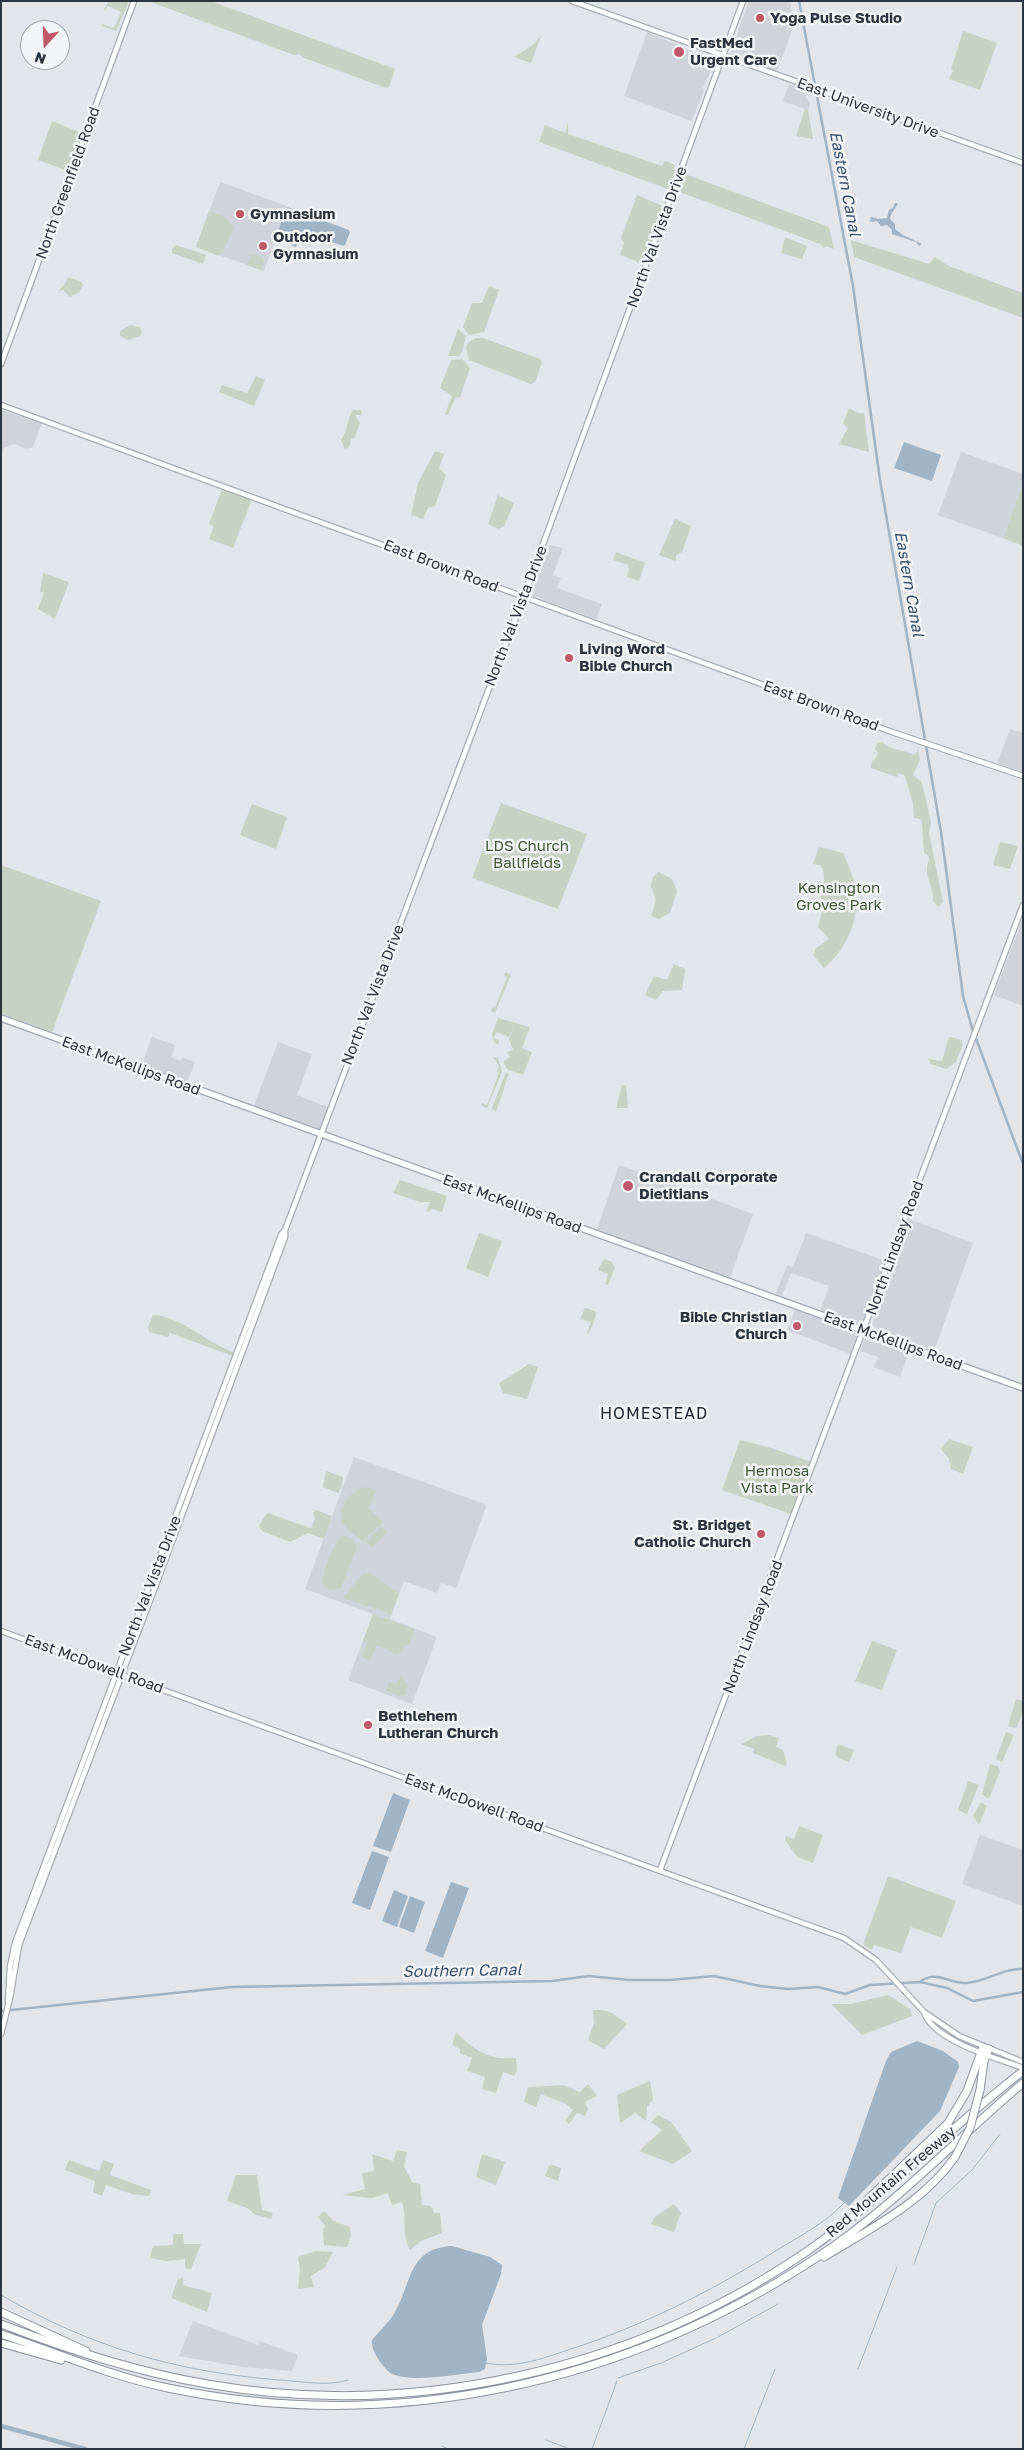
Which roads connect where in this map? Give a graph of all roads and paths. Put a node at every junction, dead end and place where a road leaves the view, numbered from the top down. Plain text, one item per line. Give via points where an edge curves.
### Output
1 (134, 1) edge
2 (572, 1) edge
3 (743, 1) edge
4 (723, 56) junction
5 (1023, 163) edge
6 (1, 364) edge
7 (1, 404) edge
8 (524, 597) junction
9 (1023, 776) edge
10 (1023, 905) edge
11 (1, 1018) edge
12 (320, 1135) junction
13 (864, 1330) junction
14 (1023, 1388) edge
15 (1, 1630) edge
16 (120, 1674) junction
17 (660, 1870) junction
18 (1, 2034) edge
19 (985, 2051) junction
20 (1023, 2062) edge
21 (1023, 2070) edge
22 (1023, 2083) edge
23 (831, 2233) junction
24 (778, 2283) junction
25 (1, 2312) edge
26 (1, 2324) edge
27 (1, 2334) edge
28 (1, 2343) edge
29 (119, 2365) junction
30 (105, 2371) junction

1 - 6 main road, North Greenfield Road
2 - 4 main road, East University Drive
3 - 4 main road, North Val Vista Drive
4 - 5 main road, East University Drive
4 - 8 main road, North Val Vista Drive
7 - 8 main road, East Brown Road
8 - 9 main road, East Brown Road
8 - 12 main road, North Val Vista Drive
10 - 13 main road, North Lindsay Road
11 - 12 main road, East McKellips Road
12 - 13 main road, East McKellips Road
12 - 16 main road, North Val Vista Drive
13 - 14 main road, East McKellips Road
13 - 17 main road, North Lindsay Road
15 - 16 main road, East McDowell Road
16 - 17 main road, East McDowell Road
16 - 18 main road, North Val Vista Drive via 19,1945
17 - 19 main road, East McDowell Road via 844,1938 871,1955 944,2034
19 - 20 main road, East McDowell Road
19 - 21 main road, East McDowell Road
19 - 23 highway via 948,2123
19 - 24 highway, bridge via 973,2121 940,2178 919,2196 817,2262
21 - 23 highway, Red Mountain Freeway via 871,2204
22 - 24 highway, Red Mountain Freeway via 877,2212
23 - 29 highway, Red Mountain Freeway via 746,2288 673,2326 562,2365 486,2382 409,2392 317,2394 211,2385
24 - 30 highway, Red Mountain Freeway via 699,2325 611,2361 524,2385 429,2401 354,2405 279,2403 188,2392
25 - 29 highway
26 - 29 highway, Red Mountain Freeway
27 - 30 highway, Red Mountain Freeway
28 - 30 highway

